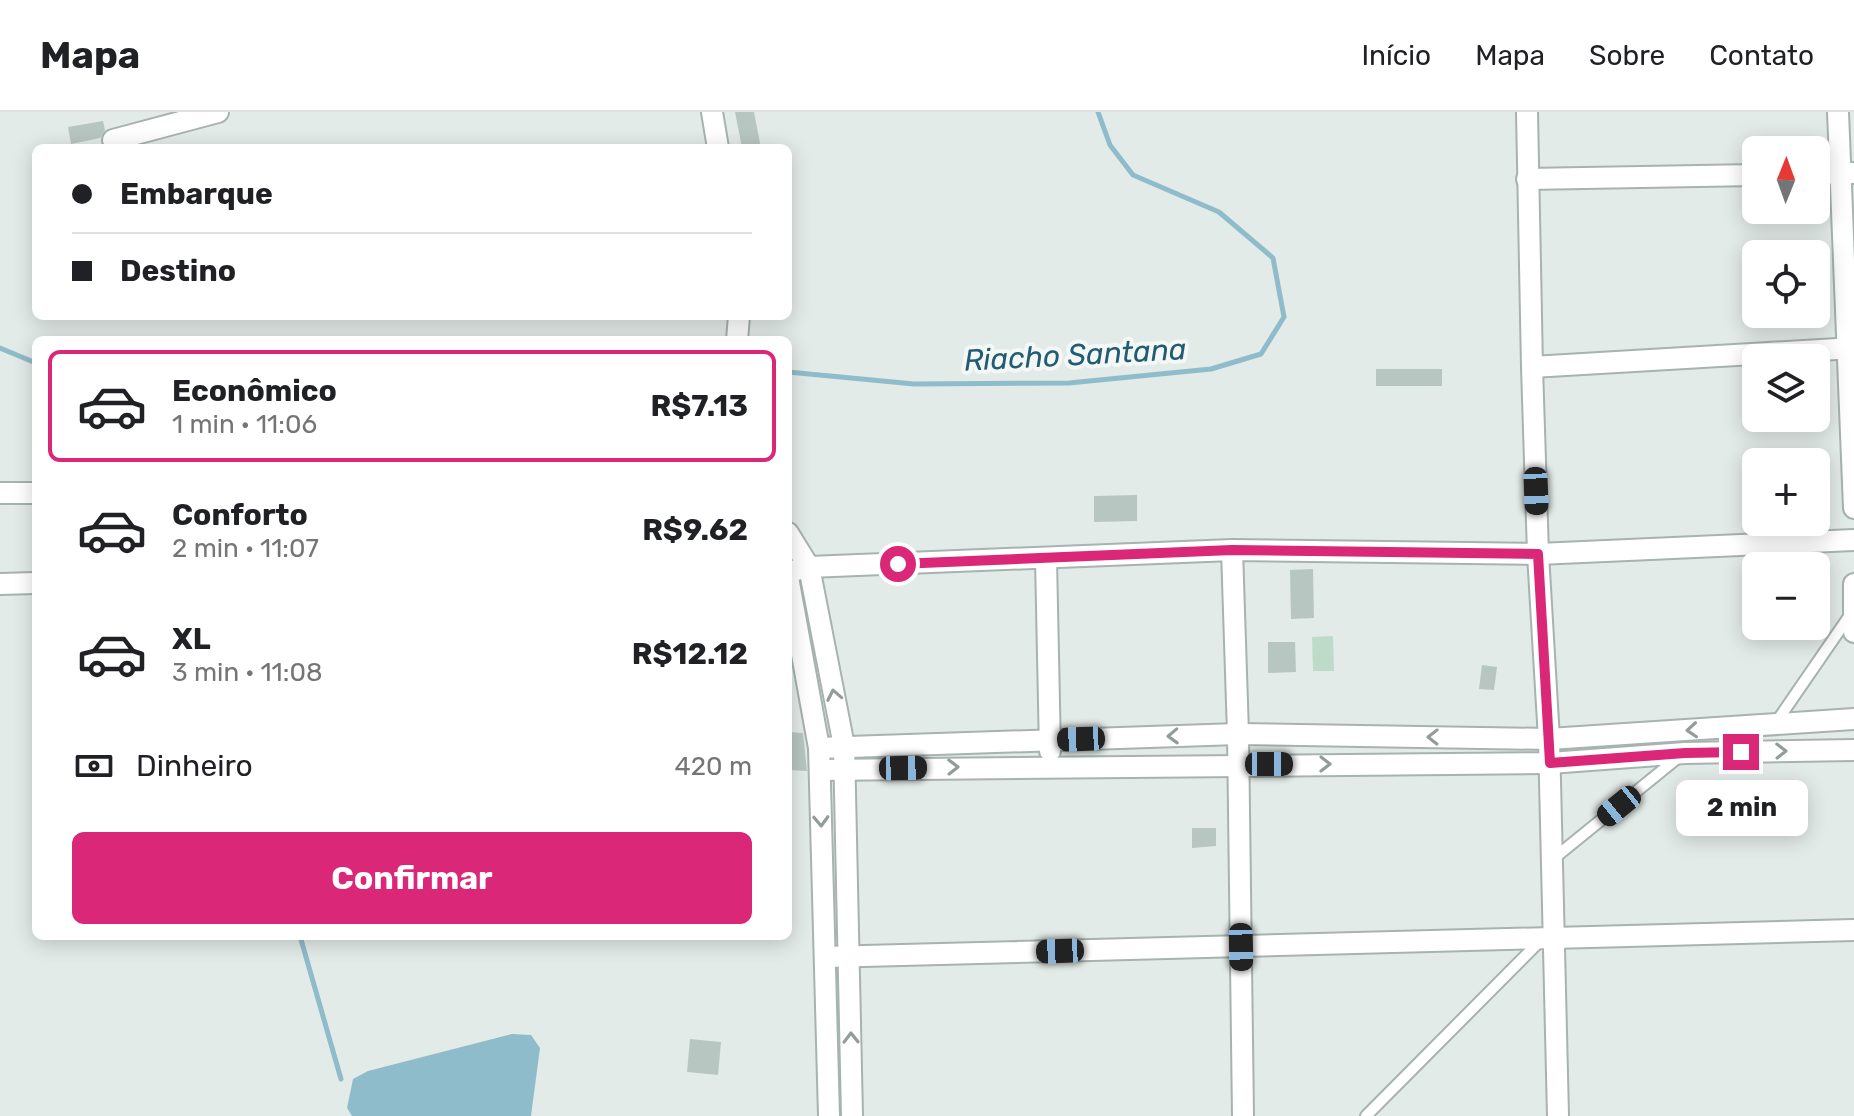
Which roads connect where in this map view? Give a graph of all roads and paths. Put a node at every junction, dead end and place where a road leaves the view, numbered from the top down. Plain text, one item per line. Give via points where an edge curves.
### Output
1 (218, 112) edge
2 (712, 112) edge
3 (1527, 112) edge
4 (1838, 112) edge
5 (113, 140) dead end
6 (717, 144) edge
7 (1847, 173) edge
8 (1742, 175) edge
9 (1527, 179) junction
10 (1852, 348) edge
11 (1532, 367) junction
12 (0, 493) edge
13 (32, 493) edge
14 (1854, 508) edge
15 (1854, 540) edge
16 (792, 548) edge
17 (1232, 550) junction
18 (1538, 554) junction
19 (1046, 559) junction
20 (809, 567) junction
21 (792, 573) edge
22 (32, 583) edge
23 (0, 584) edge
24 (1854, 584) edge
25 (792, 597) edge
26 (1853, 610) edge
27 (1854, 632) edge
28 (1854, 719) edge
29 (1774, 725) junction
30 (1238, 734) junction
31 (1549, 739) junction
32 (1050, 740) junction
33 (844, 746) junction
34 (819, 748) junction
35 (1854, 750) edge
36 (1685, 753) junction
37 (1550, 763) junction
38 (1238, 764) junction
39 (1050, 766) junction
40 (844, 769) junction
41 (820, 770) junction
42 (1552, 860) junction
43 (1854, 930) edge
44 (1549, 939) junction
45 (1241, 947) junction
46 (850, 956) junction
47 (825, 957) junction
48 (829, 1116) edge
49 (852, 1116) edge
50 (1243, 1116) edge
51 (1366, 1116) edge
52 (1558, 1116) edge

1 - 5 street
2 - 6 street
3 - 9 street
4 - 7 street
7 - 10 street
8 - 9 street
9 - 11 street
10 - 11 street
10 - 14 street
11 - 18 street
12 - 13 street
15 - 18 street
16 - 20 street
17 - 18 street
17 - 19 street
17 - 30 street
18 - 31 street
19 - 20 street
19 - 32 street
20 - 21 street
33 -> 20 street
22 - 23 street
24 - 26 street
25 - 34 street
26 - 27 street
26 - 29 lane
28 - 29 street
29 -> 31 street
31 -> 30 street
30 -> 32 street
30 - 38 street
31 - 37 street
32 - 33 street
32 - 39 street
33 - 34 street
33 - 40 street
34 - 41 street
36 -> 35 street
36 - 37 street
36 - 42 lane
38 -> 37 street
37 - 42 street
38 - 39 street
38 - 45 street
40 -> 39 street
40 - 41 street
40 - 46 street
41 -> 47 street
42 - 44 street
43 - 44 street
44 - 45 street
44 - 51 lane
44 - 52 street
45 - 46 street
45 - 50 street
46 - 47 street
49 -> 46 street
47 - 48 street

